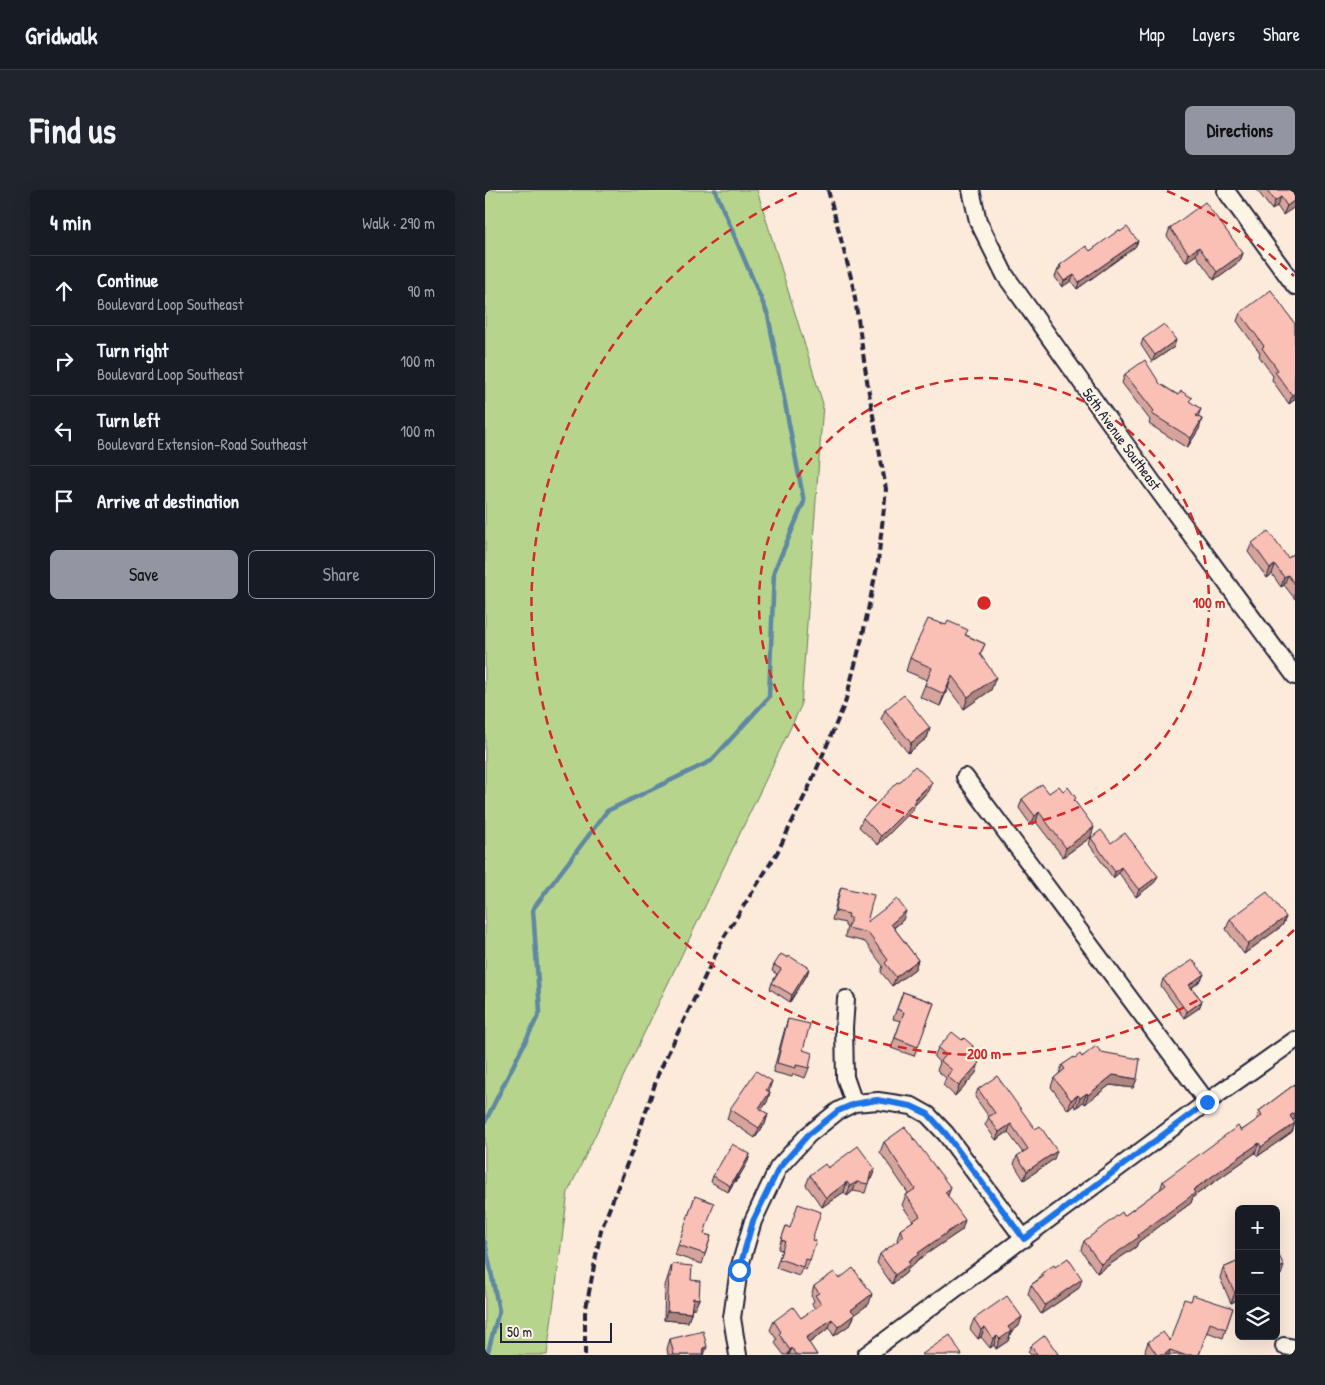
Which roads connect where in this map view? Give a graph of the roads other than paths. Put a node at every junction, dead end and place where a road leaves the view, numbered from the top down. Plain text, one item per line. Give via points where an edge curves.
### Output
1 (971, 190) edge
2 (1226, 191) edge
3 (1295, 286) edge
4 (1295, 676) edge
5 (965, 777) dead end
6 (846, 999) dead end
7 (1295, 1040) edge
8 (1207, 1102) junction
9 (854, 1104) junction
10 (1024, 1239) junction
11 (738, 1355) edge
12 (866, 1355) edge

1 - 4 street, 56th Avenue Southeast via 978,221 1005,275
2 - 3 street
5 - 8 street
6 - 9 street via 845,1077
7 - 8 street
8 - 10 street
9 - 10 street via 877,1100 911,1106 928,1114
9 - 11 street via 838,1111 808,1135 779,1168 753,1221 739,1270 732,1318
10 - 12 street

